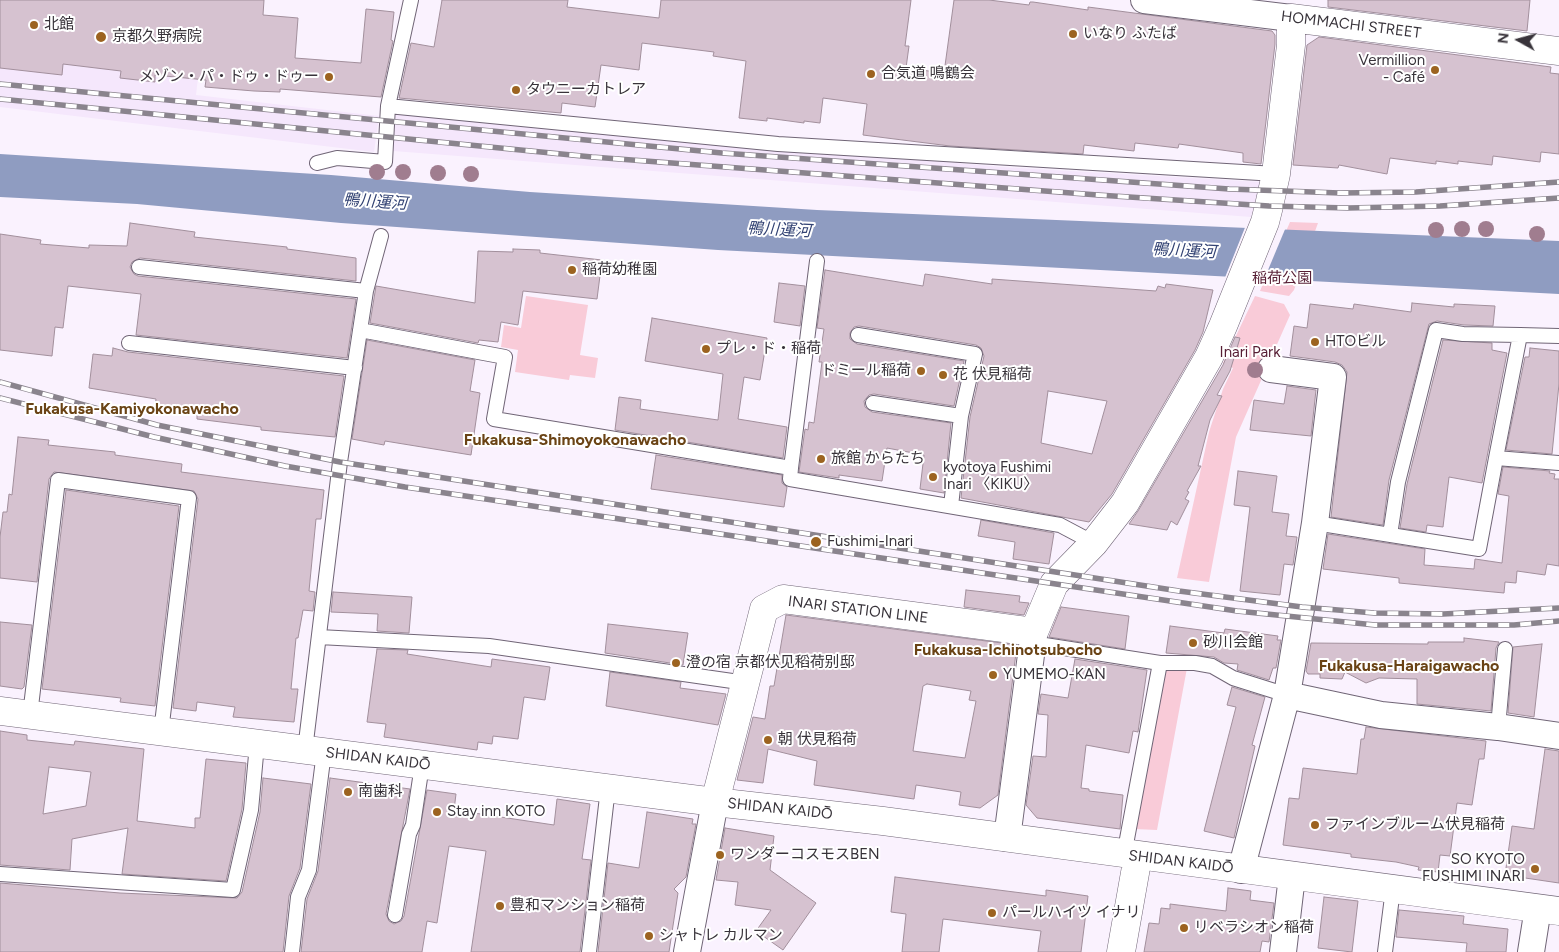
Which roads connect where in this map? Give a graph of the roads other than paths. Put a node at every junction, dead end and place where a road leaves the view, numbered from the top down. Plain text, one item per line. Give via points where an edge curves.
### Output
1 (412, 0) edge
2 (1144, 0) edge
3 (1291, 18) junction
4 (1559, 51) edge
5 (388, 106) junction
6 (317, 163) dead end
7 (1276, 174) junction
8 (381, 236) dead end
9 (817, 261) dead end
10 (139, 267) dead end
11 (366, 291) junction
12 (360, 330) junction
13 (858, 335) dead end
14 (1520, 335) junction
15 (1559, 336) edge
16 (129, 343) dead end
17 (355, 368) junction
18 (1271, 369) dead end
19 (873, 403) dead end
20 (961, 416) junction
21 (1496, 458) junction
22 (1559, 463) edge
23 (792, 468) junction
24 (951, 506) junction
25 (1315, 523) junction
26 (1390, 535) junction
27 (1094, 543) junction
28 (320, 637) junction
29 (1033, 638) junction
30 (1505, 649) dead end
31 (1160, 663) junction
32 (746, 683) junction
33 (1287, 695) junction
34 (0, 711) edge
35 (30, 715) junction
36 (1498, 727) junction
37 (161, 732) junction
38 (1559, 736) edge
39 (257, 744) junction
40 (314, 751) junction
41 (422, 765) junction
42 (608, 788) junction
43 (715, 802) junction
44 (1007, 838) junction
45 (1131, 856) junction
46 (1242, 870) junction
47 (0, 874) edge
48 (1292, 876) junction
49 (1393, 889) junction
50 (1548, 910) edge
51 (395, 915) dead end
52 (292, 952) edge
53 (589, 952) edge
54 (687, 952) edge
55 (1121, 952) edge
56 (1283, 952) edge
57 (1384, 952) edge
58 (1531, 952) edge

1 - 5 lane
2 - 3 street, HOMMACHI STREET
3 - 4 street, HOMMACHI STREET
3 - 7 street via 1291,45
5 - 6 lane via 384,162 337,158
5 - 7 lane via 778,144
7 - 27 street via 1265,222 1209,357 1125,503
8 - 11 lane
9 - 23 lane
10 - 11 lane
11 - 12 lane
12 - 17 lane
12 - 23 lane via 505,357 494,419
13 - 20 lane via 975,354
14 - 15 lane
14 - 21 lane
14 - 26 lane via 1436,330 1398,482
16 - 17 lane
17 - 28 lane via 340,462
18 - 25 street via 1333,377
19 - 20 lane
20 - 24 lane
21 - 22 lane
21 - 26 lane via 1479,549
23 - 24 lane via 790,479
24 - 27 lane via 1060,525
25 - 26 lane
25 - 33 street
27 - 29 street via 1054,584
28 - 32 lane via 489,646
28 - 40 lane
29 - 31 lane
29 - 32 street, INARI STATION LINE via 783,599 764,609
29 - 44 street
30 - 36 lane
31 - 33 lane via 1212,666 1233,678
31 - 45 lane
32 - 43 street, INARI STATION LINE
33 - 36 street via 1381,716
33 - 46 street
34 - 35 street, SHIDAN KAIDŌ
35 - 37 street, SHIDAN KAIDŌ
35 - 37 lane via 58,480 189,498
36 - 38 street
37 - 39 street, SHIDAN KAIDŌ
39 - 40 street, SHIDAN KAIDŌ
39 - 47 lane via 251,810 233,890
40 - 41 street, SHIDAN KAIDŌ
40 - 52 lane via 309,870 298,897
41 - 42 street, SHIDAN KAIDŌ
41 - 51 lane
42 - 43 street, SHIDAN KAIDŌ
42 - 53 lane
43 - 44 street, SHIDAN KAIDŌ
43 - 54 street
44 - 45 street, SHIDAN KAIDŌ
45 - 46 street, SHIDAN KAIDŌ
45 - 55 street
46 - 48 street, SHIDAN KAIDŌ
48 - 49 street, SHIDAN KAIDŌ
48 - 56 street
49 - 50 street, SHIDAN KAIDŌ
49 - 57 lane
50 - 58 street

